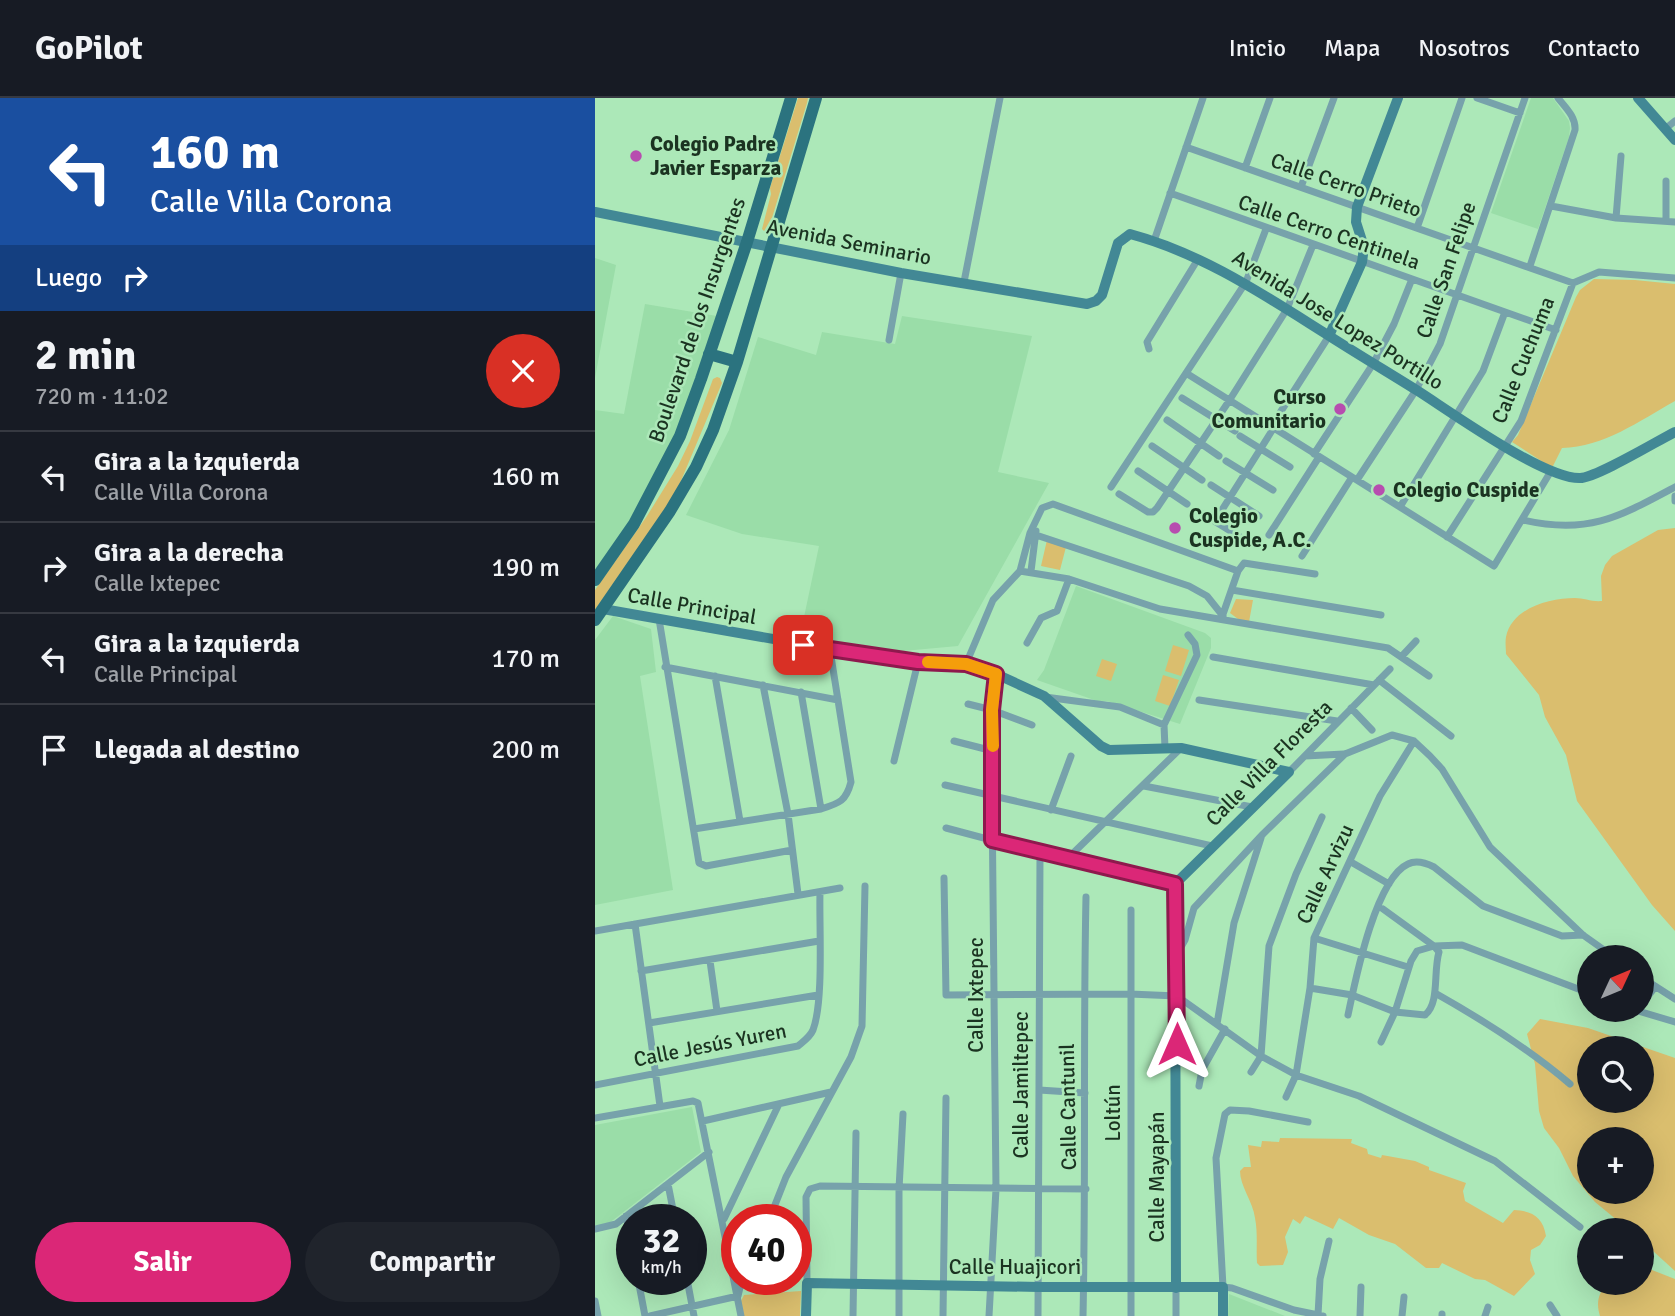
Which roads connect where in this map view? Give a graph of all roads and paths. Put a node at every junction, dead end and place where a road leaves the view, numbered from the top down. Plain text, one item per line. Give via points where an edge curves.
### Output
1 (790, 98) edge
2 (816, 98) edge
3 (1000, 98) edge
4 (1203, 98) edge
5 (1270, 98) edge
6 (1334, 98) edge
7 (1398, 98) edge
8 (1462, 98) edge
9 (1477, 98) edge
10 (1525, 98) edge
11 (1558, 98) edge
12 (1638, 98) edge
13 (1520, 113) junction
14 (1675, 121) edge
15 (1665, 129) junction
16 (1675, 140) edge
17 (1186, 147) junction
18 (1621, 156) dead end
19 (1245, 168) junction
20 (1666, 181) dead end
21 (1301, 187) junction
22 (1170, 193) junction
23 (1551, 206) junction
24 (1357, 207) junction
25 (595, 212) edge
26 (1616, 218) junction
27 (1666, 221) junction
28 (1675, 222) edge
29 (1417, 228) junction
30 (1266, 229) junction
31 (1154, 241) junction
32 (747, 242) junction
33 (1313, 245) junction
34 (1472, 247) junction
35 (772, 249) junction
36 (1198, 259) junction
37 (1362, 262) junction
38 (1530, 266) junction
39 (901, 273) junction
40 (1675, 278) edge
41 (1412, 279) junction
42 (964, 282) junction
43 (1246, 282) junction
44 (1573, 283) junction
45 (1457, 295) junction
46 (1096, 301) joint
47 (1287, 309) junction
48 (1504, 312) junction
49 (1556, 330) junction
50 (1329, 336) junction
51 (889, 340) dead end
52 (1150, 349) dead end
53 (709, 354) junction
54 (737, 362) junction
55 (1373, 364) junction
56 (1186, 373) junction
57 (1416, 390) junction
58 (1182, 397) dead end
59 (1229, 401) junction
60 (1457, 417) junction
61 (1217, 419) junction
62 (1276, 419) dead end
63 (1167, 420) dead end
64 (1273, 429) junction
65 (1675, 432) edge
66 (1201, 442) junction
67 (1152, 446) dead end
68 (1505, 446) junction
69 (1260, 447) junction
70 (1219, 456) dead end
71 (1316, 456) junction
72 (1226, 461) dead end
73 (1185, 467) junction
74 (1290, 467) dead end
75 (1139, 471) dead end
76 (1551, 471) junction
77 (1246, 472) junction
78 (1354, 479) junction
79 (1202, 480) dead end
80 (1211, 485) dead end
81 (1675, 487) edge
82 (1111, 488) dead end
83 (1273, 490) dead end
84 (1169, 491) junction
85 (1119, 494) dead end
86 (1230, 496) junction
87 (1187, 504) dead end
88 (1400, 507) junction
89 (1198, 511) dead end
90 (1259, 516) dead end
91 (1524, 520) junction
92 (1215, 521) junction
93 (1034, 531) junction
94 (1269, 534) dead end
95 (1447, 537) junction
96 (1245, 540) dead end
97 (1302, 556) dead end
98 (1020, 571) junction
99 (1237, 571) junction
100 (1031, 572) junction
101 (1315, 574) dead end
102 (1069, 579) junction
103 (595, 580) edge
104 (1232, 590) junction
105 (599, 614) edge
106 (1381, 615) dead end
107 (659, 619) junction
108 (1222, 619) junction
109 (1188, 635) dead end
110 (1416, 641) dead end
111 (1027, 643) dead end
112 (830, 650) junction
113 (1402, 656) junction
114 (1213, 657) dead end
115 (918, 662) junction
116 (966, 664) junction
117 (666, 667) junction
118 (1390, 669) dead end
119 (996, 674) junction
120 (715, 676) junction
121 (1429, 676) dead end
122 (1377, 682) junction
123 (763, 685) junction
124 (801, 692) junction
125 (1044, 696) junction
126 (838, 700) junction
127 (1199, 700) dead end
128 (968, 704) dead end
129 (1351, 708) junction
130 (992, 710) junction
131 (1338, 721) junction
132 (1032, 725) dead end
133 (1164, 725) junction
134 (1372, 730) dead end
135 (1451, 736) dead end
136 (954, 741) dead end
137 (1414, 741) junction
138 (1165, 748) junction
139 (1181, 748) junction
140 (993, 751) junction
141 (1345, 754) junction
142 (1071, 756) dead end
143 (1305, 756) junction
144 (894, 761) dead end
145 (1289, 772) junction
146 (945, 785) dead end
147 (1144, 786) junction
148 (992, 795) junction
149 (1252, 807) junction
150 (821, 808) junction
151 (1051, 810) junction
152 (787, 814) junction
153 (1322, 817) dead end
154 (740, 821) junction
155 (1104, 822) junction
156 (946, 828) dead end
157 (694, 829) junction
158 (1263, 834) junction
159 (992, 840) junction
160 (1212, 846) junction
161 (792, 850) junction
162 (1040, 853) junction
163 (1066, 860) junction
164 (1351, 862) junction
165 (944, 878) dead end
166 (1175, 884) junction
167 (1389, 884) junction
168 (865, 886) dead end
169 (840, 888) dead end
170 (820, 891) junction
171 (798, 894) junction
172 (1086, 897) dead end
173 (1383, 909) dead end
174 (1131, 910) dead end
175 (635, 925) junction
176 (595, 931) edge
177 (1583, 935) junction
178 (1314, 938) junction
179 (819, 942) junction
180 (1597, 945) edge
181 (1434, 946) junction
182 (1362, 953) junction
183 (1177, 955) junction
184 (710, 961) junction
185 (1408, 967) junction
186 (641, 971) junction
187 (1655, 987) edge
188 (1310, 988) junction
189 (1577, 989) edge
190 (1436, 993) junction
191 (1038, 994) junction
192 (1131, 994) junction
193 (818, 995) junction
194 (1084, 995) junction
195 (1352, 995) junction
196 (994, 996) junction
197 (1177, 996) junction
198 (1675, 999) edge
199 (717, 1011) junction
200 (1395, 1012) junction
201 (1348, 1015) dead end
202 (1654, 1015) edge
203 (649, 1023) junction
204 (1675, 1023) edge
205 (1217, 1024) junction
206 (1225, 1029) junction
207 (1381, 1042) dead end
208 (1261, 1056) junction
209 (1251, 1072) dead end
210 (655, 1074) junction
211 (1296, 1075) junction
212 (595, 1079) edge
213 (1570, 1084) dead end
214 (595, 1085) edge
215 (1199, 1086) dead end
216 (1039, 1090) junction
217 (831, 1092) junction
218 (1085, 1093) junction
219 (1286, 1097) dead end
220 (946, 1098) dead end
221 (779, 1104) junction
222 (660, 1106) junction
223 (902, 1114) dead end
224 (595, 1118) edge
225 (703, 1121) junction
226 (1308, 1122) dead end
227 (856, 1133) dead end
228 (709, 1152) junction
229 (668, 1184) junction
230 (854, 1186) junction
231 (946, 1188) junction
232 (1039, 1188) junction
233 (899, 1189) junction
234 (996, 1189) junction
235 (1086, 1189) junction
236 (642, 1204) edge
237 (672, 1204) edge
238 (731, 1204) edge
239 (775, 1204) edge
240 (806, 1204) edge
241 (721, 1210) edge
242 (616, 1224) edge
243 (1577, 1225) edge
244 (595, 1229) edge
245 (1329, 1241) dead end
246 (812, 1283) edge
247 (854, 1283) junction
248 (900, 1285) junction
249 (1084, 1286) junction
250 (1131, 1286) junction
251 (943, 1287) junction
252 (989, 1287) junction
253 (1039, 1287) junction
254 (1223, 1287) junction
255 (1361, 1287) dead end
256 (1176, 1288) junction
257 (642, 1295) edge
258 (807, 1295) edge
259 (738, 1296) joint
260 (1404, 1297) dead end
261 (595, 1301) edge
262 (1550, 1305) dead end
263 (1488, 1307) dead end
264 (694, 1312) edge
265 (1317, 1315) edge
266 (598, 1316) edge
267 (648, 1316) edge
268 (741, 1316) edge
269 (806, 1316) edge
270 (853, 1316) edge
271 (899, 1316) edge
272 (943, 1316) edge
273 (989, 1316) edge
274 (1038, 1316) edge
275 (1083, 1316) edge
276 (1131, 1316) edge
277 (1176, 1316) edge
278 (1223, 1316) edge
279 (1360, 1316) edge
280 (1402, 1316) edge
281 (1485, 1316) edge
282 (1557, 1316) edge

1 - 32 main road, Boulevard de los Insurgentes
2 - 35 main road
3 - 42 street
4 - 17 street
5 - 19 street
6 - 21 street
7 - 24 street
8 - 29 street
9 - 13 street
10 - 13 street, Calle San Felipe
11 - 23 street via 1576,123
12 - 15 street
13 - 34 street, Calle San Felipe
14 - 15 street
15 - 16 street
17 - 19 street, Calle Cerro Prieto
17 - 22 street
18 - 26 street
19 - 21 street, Calle Cerro Prieto
20 - 27 street
21 - 24 street, Calle Cerro Prieto
22 - 30 street, Calle Cerro Centinela
22 - 31 street
23 - 26 street
23 - 38 street
24 - 29 street, Calle Cerro Prieto
24 - 37 street
25 - 32 street, Avenida Seminario
26 - 27 street
27 - 28 street
29 - 34 street, Calle Cerro Prieto
30 - 33 street, Calle Cerro Centinela
30 - 43 street
31 - 36 street, Avenida Jose Lopez Portillo
31 - 46 street, Avenida Jose Lopez Portillo via 1129,234 1118,243
32 - 35 street, Avenida Seminario
32 - 53 main road, Boulevard de los Insurgentes
33 - 37 street, Calle Cerro Centinela
33 - 47 street
34 - 38 street, Calle Cerro Prieto
34 - 45 street, Calle San Felipe
35 - 39 street, Avenida Seminario
35 - 54 main road
36 - 43 street, Avenida Jose Lopez Portillo
36 - 52 street via 1147,342
37 - 41 street, Calle Cerro Centinela
37 - 50 street
38 - 44 street, Calle Cerro Prieto
39 - 42 street, Avenida Seminario
39 - 51 street
40 - 44 street, Calle Cuchuma via 1599,272
41 - 45 street, Calle Cerro Centinela
41 - 55 street
42 - 46 street, Avenida Seminario via 1087,304
43 - 47 street, Avenida Jose Lopez Portillo
43 - 56 street
44 - 49 street, Calle Cuchuma
45 - 48 street, Calle Cerro Centinela
45 - 57 street, Calle San Felipe via 1440,344
47 - 50 street, Avenida Jose Lopez Portillo
47 - 59 street
48 - 49 street, Calle Cerro Centinela
48 - 60 street via 1483,371
49 - 68 street, Calle Cuchuma via 1521,421
50 - 55 street, Avenida Jose Lopez Portillo
50 - 62 street
53 - 54 main road
53 - 103 main road, Boulevard de los Insurgentes via 680,436 655,486
54 - 105 main road via 696,467
55 - 57 street, Avenida Jose Lopez Portillo
55 - 71 street
56 - 59 street
56 - 82 street
57 - 60 street, Avenida Jose Lopez Portillo
57 - 78 street, Calle San Felipe
58 - 61 street
59 - 61 street
59 - 64 street
60 - 68 street, Avenida Jose Lopez Portillo
60 - 88 street
61 - 66 street
61 - 69 street
63 - 66 street
64 - 69 street
64 - 71 street
65 - 76 street, Avenida Jose Lopez Portillo via 1582,479
66 - 70 street
66 - 73 street
67 - 73 street
68 - 76 street, Avenida Jose Lopez Portillo
68 - 95 street, Calle Cuchuma
69 - 74 street
69 - 77 street
71 - 78 street
71 - 94 street
72 - 77 street
73 - 79 street
73 - 84 street
75 - 84 street
76 - 91 street
77 - 83 street
77 - 86 street
78 - 88 street
78 - 97 street, Calle San Felipe
80 - 86 street
81 - 91 street via 1608,519 1580,526 1551,527
84 - 85 street via 1153,512
84 - 87 street
86 - 90 street
86 - 92 street
88 - 95 street
89 - 92 street
91 - 95 street via 1494,566
92 - 96 street
93 - 98 street
93 - 99 street via 1042,508 1053,504
93 - 100 street
93 - 108 street via 1189,586 1207,596
98 - 100 street
98 - 116 street via 993,600
99 - 101 street via 1244,563
99 - 104 street
100 - 102 street
102 - 108 street via 1160,609
102 - 111 street via 1057,611 1041,618
104 - 106 street
104 - 108 street
105 - 107 street, Calle Principal
107 - 112 street, Calle Principal
107 - 117 street
108 - 113 street via 1388,648
109 - 133 street via 1197,654
110 - 113 street
112 - 115 street, Calle Principal
112 - 126 street
113 - 121 street
114 - 122 street
115 - 116 street, Calle Principal
115 - 144 street
116 - 119 street, Calle Principal
117 - 120 street
117 - 157 street
118 - 122 street, Calle Villa Floresta
119 - 125 street, Calle Principal
119 - 130 street, Calle Ixtepec
120 - 123 street
120 - 154 street
122 - 129 street, Calle Villa Floresta
122 - 135 street
123 - 124 street
123 - 152 street
124 - 126 street
124 - 150 street
125 - 133 street via 1120,707
125 - 138 street, Calle Principal via 1109,750
126 - 150 street via 851,782 848,794 838,803
127 - 131 street
128 - 130 street
129 - 131 street, Calle Villa Floresta
129 - 134 street
130 - 132 street
130 - 140 street, Calle Ixtepec
131 - 143 street, Calle Villa Floresta
133 - 138 street
136 - 140 street
137 - 141 street, Calle Mayapán via 1392,736
137 - 164 street, Calle Arvizu via 1380,796
137 - 177 street via 1442,769 1490,847
138 - 139 street, Calle Principal
139 - 145 street, Calle Principal
139 - 147 street
140 - 148 street, Calle Ixtepec
141 - 143 street
141 - 158 street, Calle Mayapán
142 - 151 street
143 - 145 street, Calle Villa Floresta
145 - 149 street, Calle Villa Floresta
146 - 148 street
147 - 149 street
147 - 155 street
148 - 151 street
148 - 159 street, Calle Ixtepec
149 - 160 street, Calle Villa Floresta
150 - 152 street
151 - 155 street
152 - 154 street
152 - 161 street
153 - 208 street via 1269,946
154 - 157 street
155 - 160 street
155 - 163 street
156 - 159 street
157 - 161 street via 699,863 706,866
158 - 183 street, Calle Mayapán via 1194,908
158 - 205 street via 1238,908
159 - 162 street
159 - 196 street, Calle Ixtepec
160 - 166 street, Calle Villa Floresta
161 - 171 street
162 - 163 street
162 - 191 street, Calle Jamiltepec
163 - 166 street
164 - 167 street
164 - 178 street, Calle Arvizu
165 - 196 street via 946,995
166 - 183 street, Calle Mayapán
167 - 177 street via 1406,865 1425,863 1483,906 1562,936
167 - 182 street
168 - 217 street via 862,1026
169 - 170 street
170 - 171 street
170 - 179 street, Calle Jesús Yuren
171 - 175 street
172 - 194 street, Calle Cantunil
173 - 181 street
174 - 192 street, Loltún
175 - 176 street
175 - 186 street
177 - 180 street
178 - 182 street
178 - 188 street, Calle Arvizu
179 - 184 street
179 - 193 street, Calle Jesús Yuren
181 - 185 street via 1417,951
181 - 189 street via 1462,946
181 - 190 street via 1439,952
182 - 185 street
182 - 195 street
183 - 197 street, Calle Mayapán
184 - 186 street
184 - 199 street
185 - 200 street
186 - 203 street
187 - 198 street
188 - 195 street
188 - 211 street, Calle Arvizu
190 - 200 street via 1433,1007 1425,1015
190 - 213 street via 1500,1030
191 - 194 street
191 - 196 street
191 - 216 street, Calle Jamiltepec
192 - 194 street
192 - 197 street
192 - 250 street, Loltún
193 - 199 street
193 - 210 street, Calle Jesús Yuren via 813,1029 798,1046
194 - 218 street, Calle Cantunil
195 - 200 street
195 - 201 street
196 - 234 street, Calle Ixtepec
197 - 205 street
197 - 256 street, Calle Mayapán
199 - 203 street
200 - 207 street
202 - 204 street
203 - 210 street
205 - 206 street
206 - 208 street
206 - 215 street via 1202,1070
208 - 209 street
208 - 211 street
210 - 214 street, Calle Jesús Yuren
210 - 222 street
211 - 219 street, Calle Arvizu
211 - 243 street via 1359,1096 1495,1161
212 - 214 street
216 - 218 street
216 - 232 street, Calle Jamiltepec
217 - 221 street
217 - 239 street
218 - 235 street, Calle Cantunil
220 - 231 street
221 - 225 street
221 - 238 street
222 - 224 street
222 - 225 street via 695,1101
223 - 233 street
225 - 228 street
226 - 254 street via 1249,1111 1225,1114 1216,1158
227 - 230 street
228 - 229 street
228 - 241 street
229 - 236 street
229 - 237 street
230 - 233 street
230 - 240 street via 810,1189
230 - 247 street
231 - 233 street
231 - 234 street
231 - 251 street
232 - 234 street
232 - 235 street
232 - 253 street, Calle Jamiltepec
233 - 248 street
234 - 252 street, Calle Ixtepec
235 - 249 street, Calle Cantunil
242 - 244 street
245 - 265 street
246 - 247 street, Calle Huajicori
247 - 248 street, Calle Huajicori
247 - 270 street
248 - 251 street, Calle Huajicori
248 - 271 street
249 - 250 street, Calle Huajicori
249 - 253 street, Calle Huajicori
249 - 275 street, Calle Cantunil
250 - 256 street, Calle Huajicori
250 - 276 street, Loltún
251 - 252 street, Calle Huajicori
251 - 272 street
252 - 253 street, Calle Huajicori
252 - 273 street, Calle Ixtepec
253 - 274 street, Calle Jamiltepec
254 - 256 street, Calle Huajicori
254 - 265 street
254 - 278 street
255 - 279 street
256 - 277 street, Calle Mayapán
257 - 267 street
258 - 269 street
259 - 264 street
259 - 268 street
260 - 280 street
261 - 266 street
262 - 282 street
263 - 281 street
264 - 267 street

